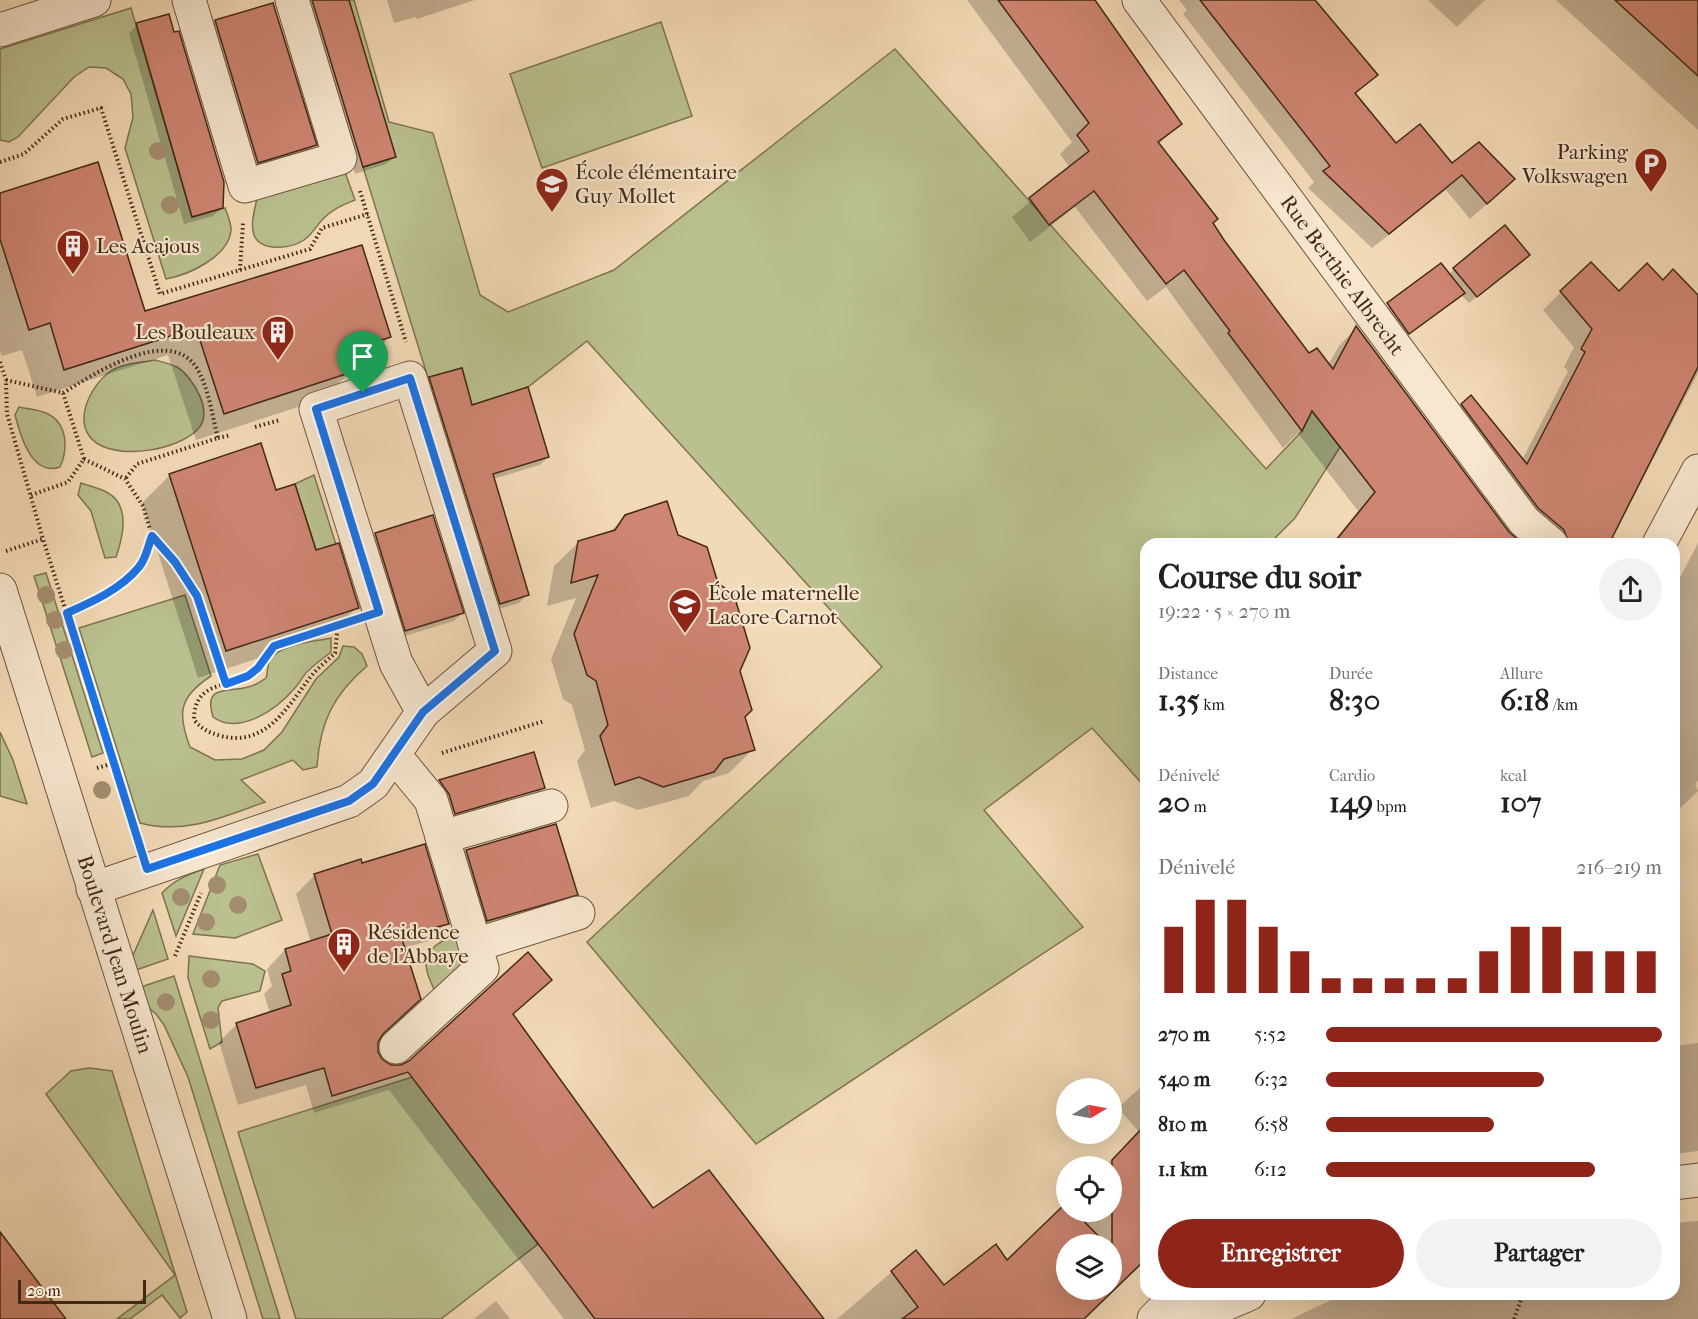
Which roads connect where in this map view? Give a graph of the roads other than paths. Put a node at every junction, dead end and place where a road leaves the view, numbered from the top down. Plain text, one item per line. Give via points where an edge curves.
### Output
1 (94, 0) edge
2 (189, 0) edge
3 (292, 0) edge
4 (1139, 0) edge
5 (0, 30) edge
6 (1698, 471) edge
7 (1545, 538) edge
8 (1662, 538) edge
9 (0, 590) edge
10 (423, 712) junction
11 (394, 755) junction
12 (551, 807) dead end
13 (442, 837) junction
14 (93, 889) junction
15 (578, 913) dead end
16 (475, 945) junction
17 (396, 1047) dead end
18 (1698, 1180) edge
19 (1680, 1182) edge
20 (1173, 1300) edge
21 (1235, 1300) edge
22 (230, 1319) edge
23 (1155, 1319) edge
24 (1190, 1319) edge

1 - 5 street
2 - 3 street via 245,186 340,158
4 - 7 street, Rue Berthie Albrecht via 1517,512
6 - 8 street
9 - 14 street, Boulevard Jean Moulin
10 - 10 street via 396,663 316,409 410,378 495,651
10 - 11 street
11 - 13 street via 430,800
11 - 14 street via 373,784 349,801
12 - 13 street
13 - 16 street
14 - 22 street, Boulevard Jean Moulin
15 - 16 street
16 - 17 street via 482,968
18 - 19 street
20 - 23 street
21 - 24 street

